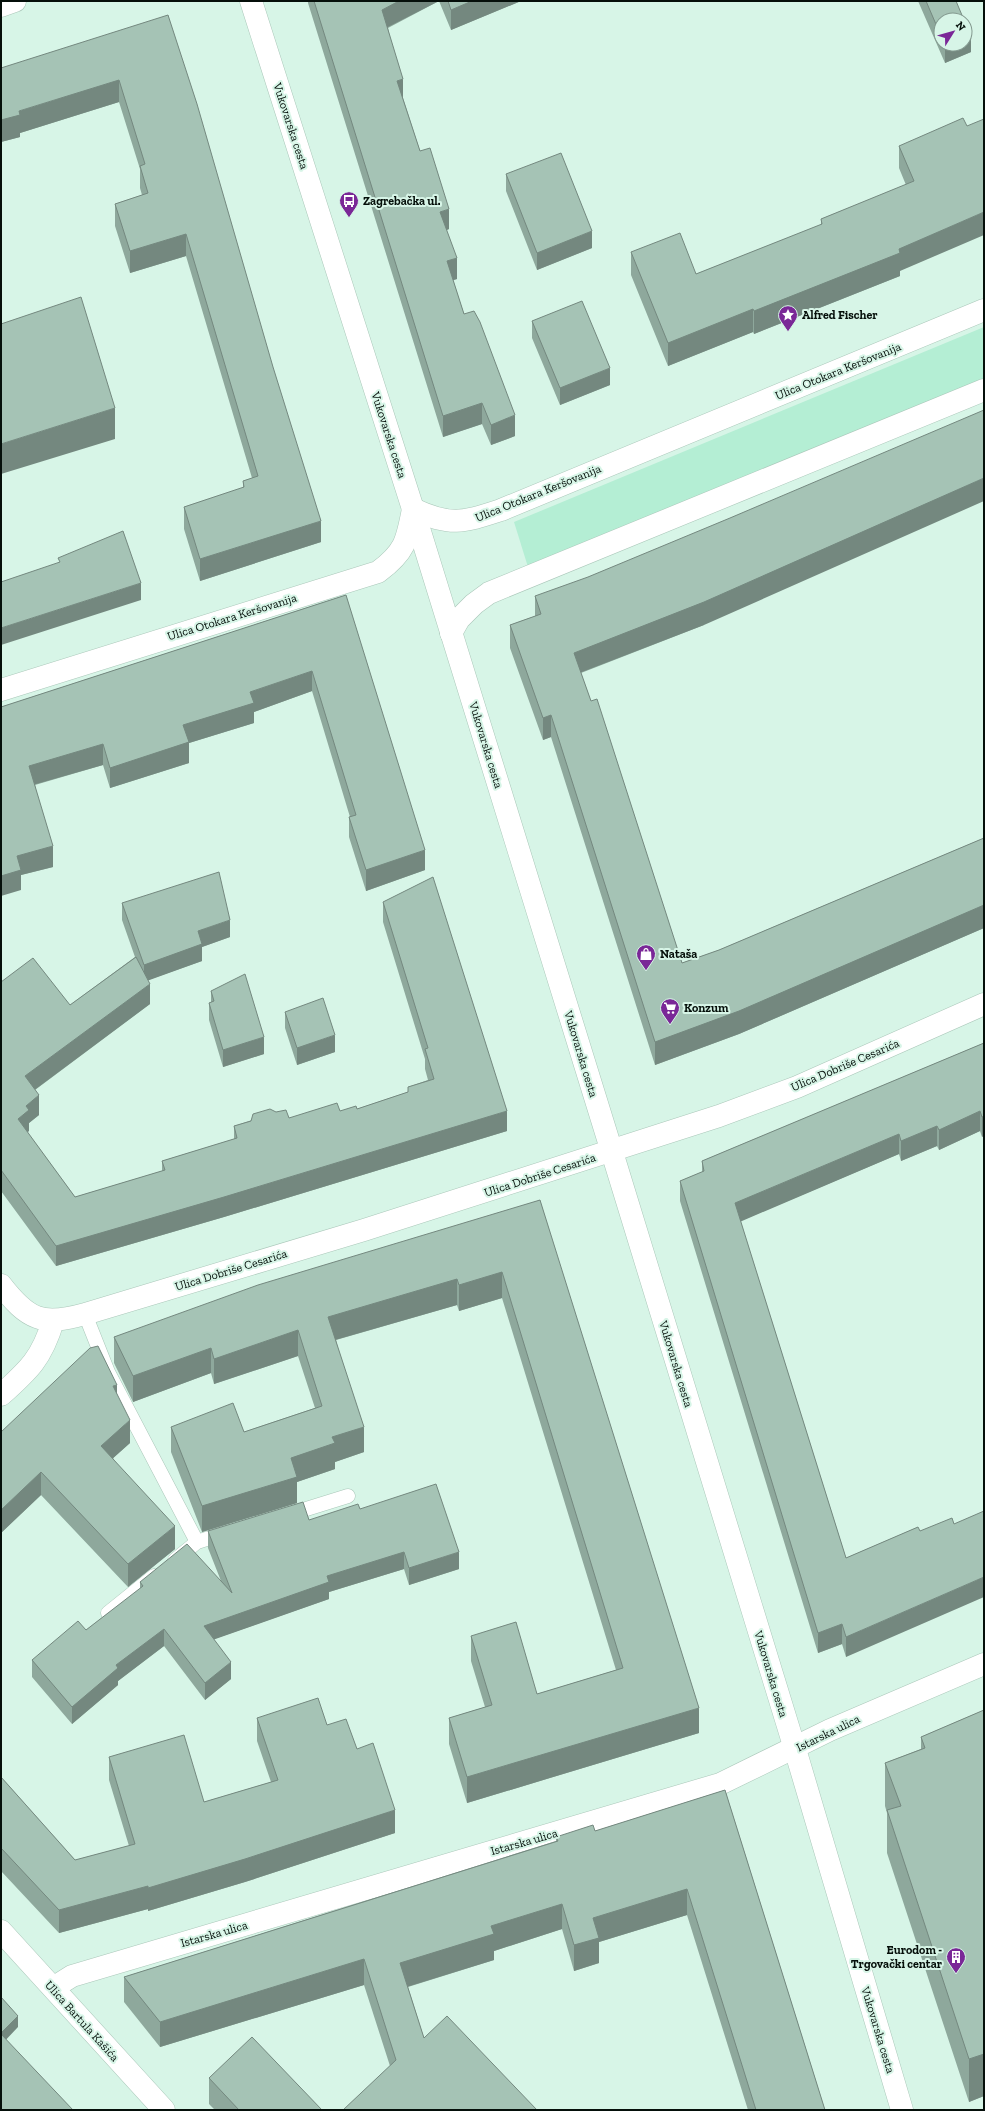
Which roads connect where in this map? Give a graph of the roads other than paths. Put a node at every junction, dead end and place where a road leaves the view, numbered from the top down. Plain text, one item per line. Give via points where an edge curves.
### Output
1 (15, 1) edge
2 (251, 1) edge
3 (1, 6) edge
4 (984, 310) edge
5 (984, 390) edge
6 (413, 509) junction
7 (451, 633) junction
8 (1, 690) edge
9 (984, 1004) edge
10 (612, 1152) junction
11 (1, 1285) edge
12 (85, 1314) junction
13 (53, 1321) junction
14 (1, 1395) edge
15 (348, 1496) dead end
16 (273, 1519) edge
17 (235, 1530) edge
18 (198, 1542) junction
19 (108, 1614) edge
20 (984, 1664) edge
21 (794, 1749) junction
22 (1, 1931) edge
23 (53, 1988) junction
24 (164, 2110) edge
25 (902, 2110) edge

1 - 3 street
2 - 6 street, Vukovarska cesta
4 - 6 street, Ulica Otokara Keršovanija via 501,510 463,521 444,520
5 - 7 street via 489,594 474,604
6 - 7 street, Vukovarska cesta
6 - 8 street, Ulica Otokara Keršovanija via 408,536 401,551 378,572
7 - 10 street, Vukovarska cesta
9 - 10 street, Ulica Dobriše Cesarića via 797,1087
10 - 12 street, Ulica Dobriše Cesarića
10 - 21 street, Vukovarska cesta
11 - 13 street via 25,1311 37,1318
12 - 13 street, Ulica Dobriše Cesarića
12 - 18 lane via 108,1372
13 - 14 street via 46,1343 31,1367
15 - 16 lane
17 - 18 lane
18 - 19 lane
20 - 21 street, Istarska ulica via 830,1730
21 - 23 street, Istarska ulica via 720,1784 72,1976
21 - 25 street, Vukovarska cesta
22 - 23 street, Ulica Bartula Kašića
23 - 24 street, Ulica Bartula Kašića

